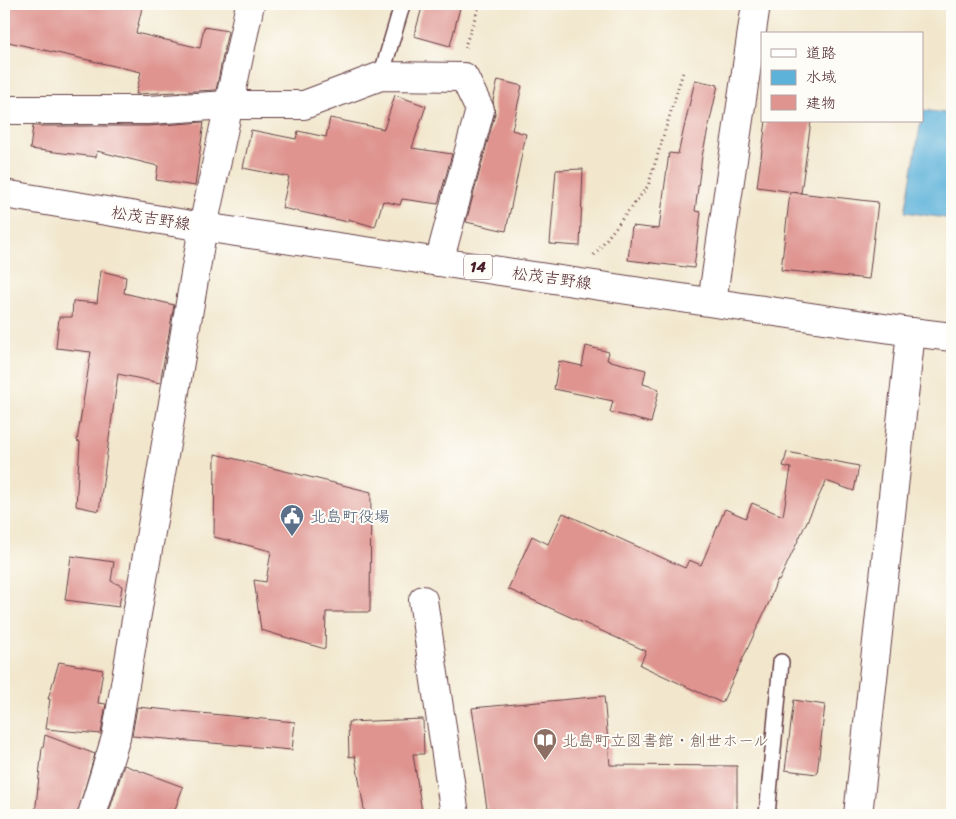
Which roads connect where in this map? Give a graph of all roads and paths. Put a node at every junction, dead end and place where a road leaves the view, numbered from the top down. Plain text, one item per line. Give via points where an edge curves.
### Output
1 (250, 4) edge
2 (480, 4) edge
3 (756, 4) edge
4 (401, 8) dead end
5 (683, 72) dead end
6 (381, 76) junction
7 (464, 77) junction
8 (228, 105) junction
9 (4, 110) edge
10 (4, 194) edge
11 (203, 227) junction
12 (439, 262) junction
13 (575, 281) junction
14 (712, 302) junction
15 (911, 332) junction
16 (952, 337) edge
17 (423, 600) dead end
18 (781, 662) dead end
19 (92, 815) edge
20 (455, 815) edge
21 (767, 815) edge
22 (858, 815) edge

1 - 8 street
2 - 7 path via 466,43
3 - 14 street
4 - 6 lane
5 - 13 path via 648,186
6 - 7 street
6 - 8 street via 304,105
7 - 12 street via 480,110
8 - 9 street via 148,110
8 - 11 street
10 - 11 street, 松茂吉野線 / 14
11 - 12 street, 松茂吉野線 / 14
11 - 19 street via 116,737
12 - 13 street, 松茂吉野線 / 14
13 - 14 street, 松茂吉野線 / 14
14 - 15 street, 松茂吉野線 / 14
15 - 16 street, 松茂吉野線 / 14
15 - 22 street
17 - 20 street
18 - 21 lane

